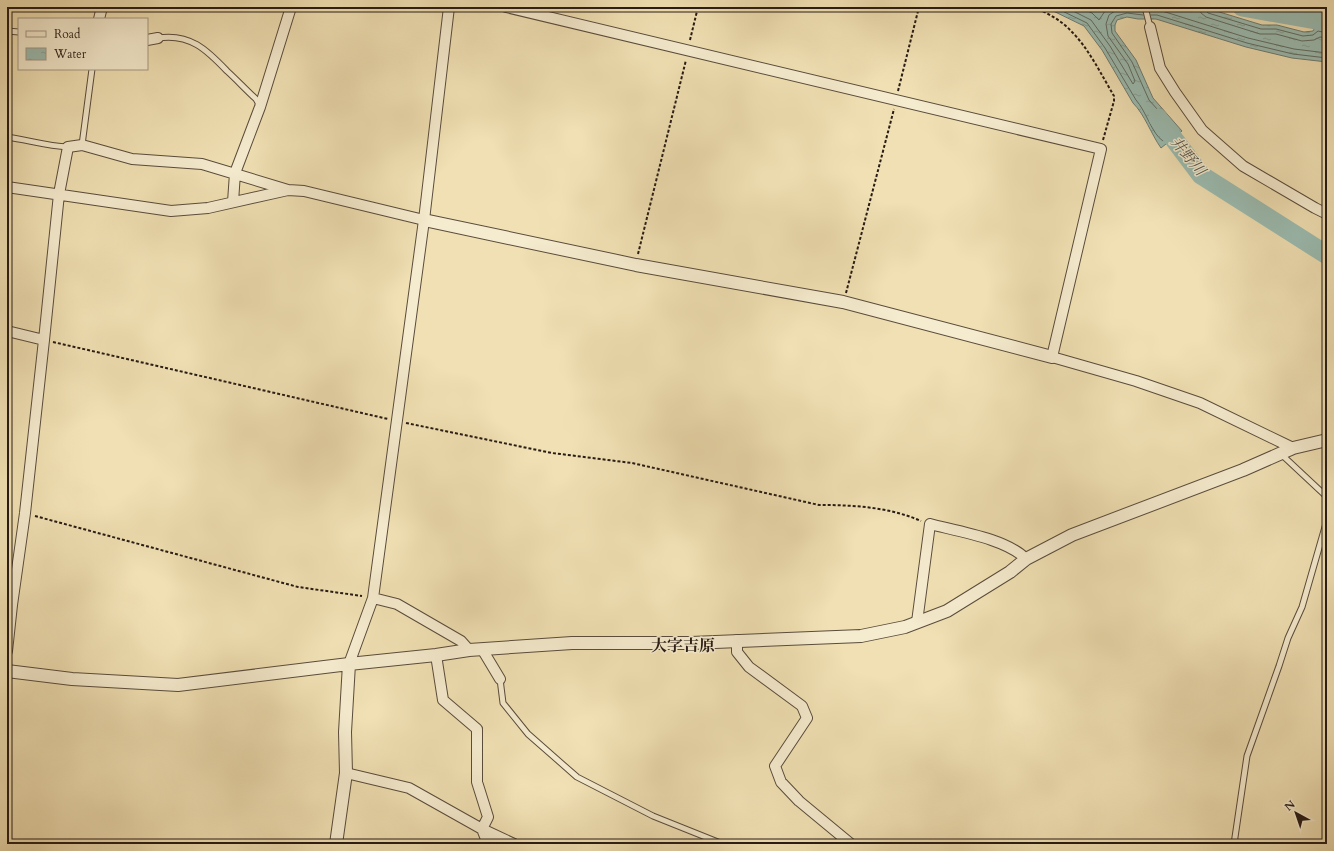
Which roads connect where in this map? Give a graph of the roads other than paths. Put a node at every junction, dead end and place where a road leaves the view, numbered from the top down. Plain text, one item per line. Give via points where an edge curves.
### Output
1 (102, 7) edge
2 (291, 7) edge
3 (448, 7) edge
4 (506, 7) edge
5 (1145, 7) edge
6 (1314, 7) edge
7 (1327, 8) edge
8 (99, 18) edge
9 (1150, 27) joint
10 (7, 31) edge
11 (18, 32) edge
12 (158, 38) joint
13 (148, 40) edge
14 (92, 70) edge
15 (260, 106) junction
16 (7, 137) edge
17 (82, 145) junction
18 (68, 147) junction
19 (235, 173) junction
20 (7, 187) edge
21 (288, 190) junction
22 (59, 194) junction
23 (233, 202) junction
24 (1327, 214) edge
25 (424, 220) junction
26 (7, 331) edge
27 (44, 340) junction
28 (1052, 357) junction
29 (1327, 440) edge
30 (1293, 448) junction
31 (1281, 454) junction
32 (1327, 497) edge
33 (1327, 520) edge
34 (1026, 559) junction
35 (373, 598) junction
36 (917, 622) junction
37 (737, 640) junction
38 (482, 649) junction
39 (469, 650) junction
40 (7, 651) edge
41 (436, 655) junction
42 (350, 664) junction
43 (7, 671) edge
44 (500, 679) joint
45 (346, 773) junction
46 (482, 829) junction
47 (336, 844) edge
48 (488, 844) edge
49 (514, 844) edge
50 (723, 844) edge
51 (851, 844) edge
52 (1234, 844) edge

1 - 8 street
2 - 15 street
3 - 25 street
4 - 28 street via 1101,149
5 - 9 lane
6 - 7 lane
9 - 24 street via 1160,68 1202,130 1243,166
10 - 11 lane
12 - 13 street
12 - 15 lane via 180,38 207,50
14 - 17 lane
15 - 19 street
16 - 18 lane via 48,146
17 - 18 street
17 - 19 street via 132,159 202,164
18 - 22 street
19 - 21 street
19 - 23 street
20 - 22 street
21 - 23 street
21 - 25 street via 304,191
22 - 23 street via 171,211 208,208
22 - 27 street
25 - 28 street via 636,265 843,302
25 - 35 street
26 - 27 street
27 - 40 street
28 - 30 street via 1136,381 1200,403
29 - 30 street
30 - 31 street
31 - 32 lane
31 - 34 street via 1079,532
33 - 52 lane via 1302,607 1288,638 1247,756
34 - 36 street via 1010,572 947,611
34 - 36 street via 1021,553 1001,542 930,524
35 - 39 street via 397,604 461,641
35 - 42 street
36 - 37 street via 861,636
37 - 38 street via 691,643 572,643
37 - 51 street via 737,652 749,667 802,706 807,718 775,766 781,782 799,801
38 - 39 street
38 - 44 street
39 - 41 street
41 - 42 street
41 - 46 street via 442,700 477,728 477,782 488,817
42 - 43 street via 178,685 72,679
42 - 45 street via 345,732
44 - 50 lane via 503,703 528,734 577,777 653,816
45 - 46 street via 409,788
45 - 47 street
46 - 48 street
46 - 49 street

